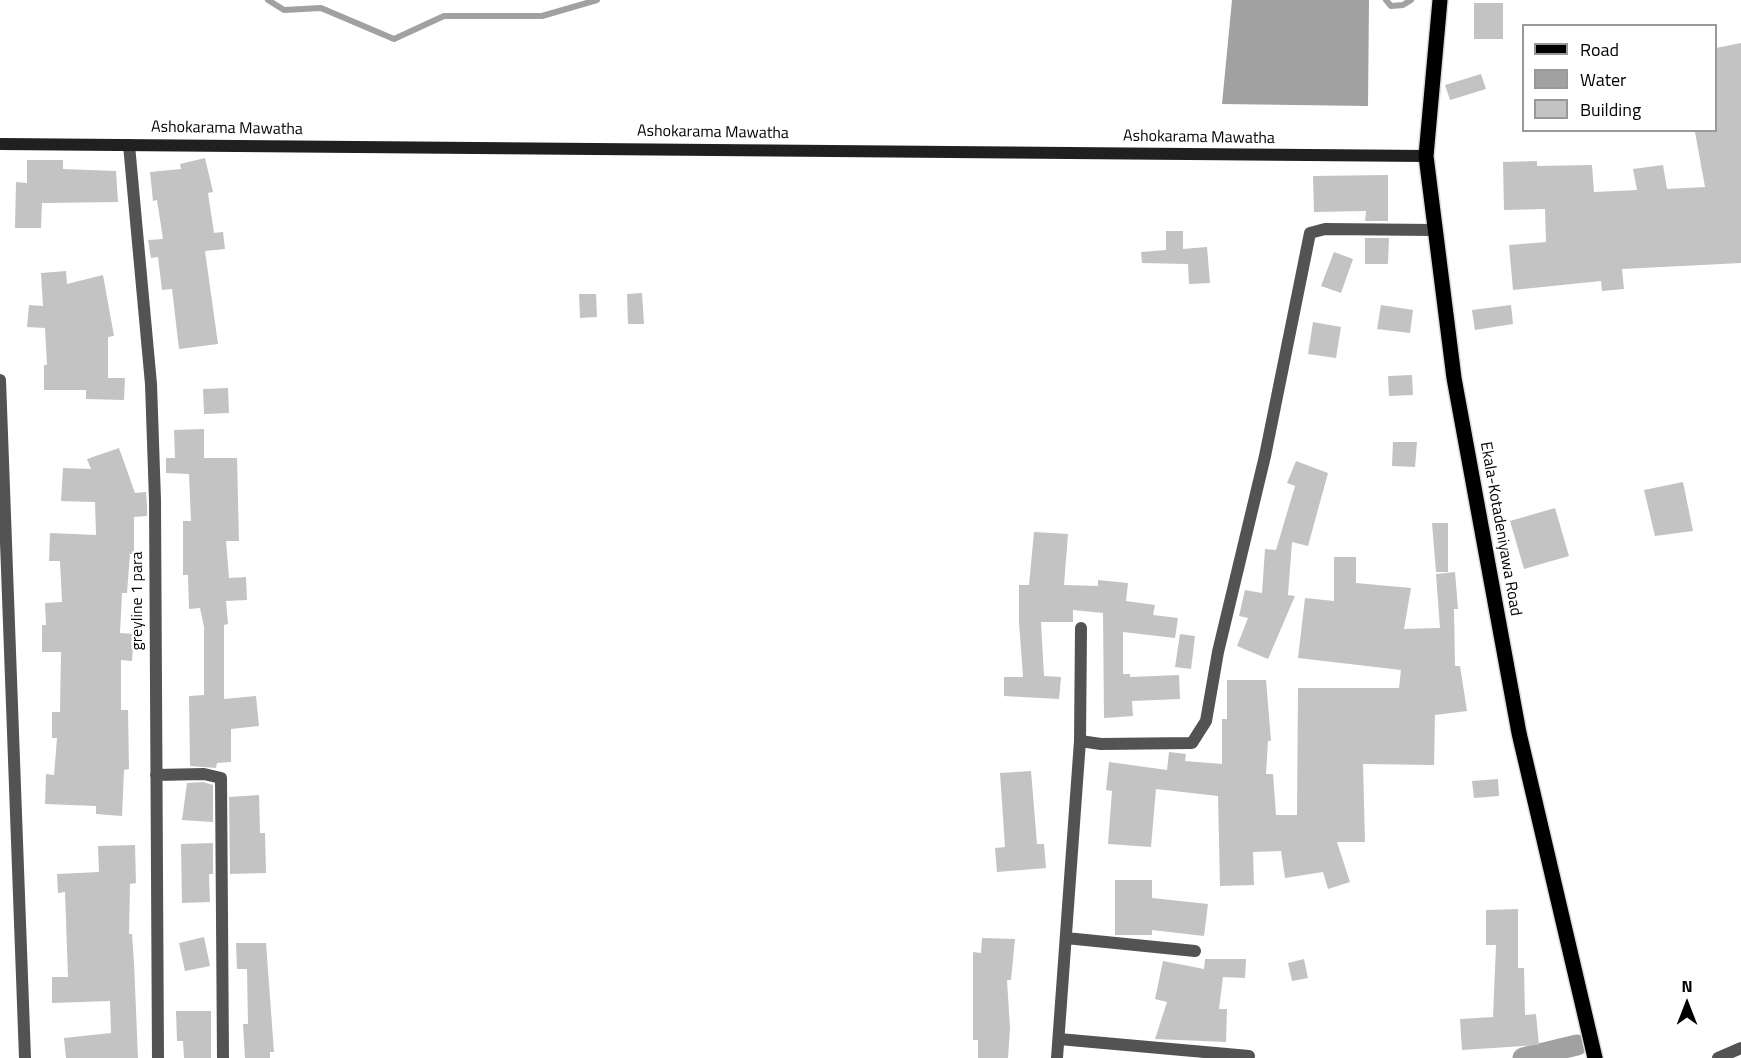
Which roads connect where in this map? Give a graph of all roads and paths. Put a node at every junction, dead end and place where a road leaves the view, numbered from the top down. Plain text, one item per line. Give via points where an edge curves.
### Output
1 (1440, 0) edge
2 (0, 144) edge
3 (129, 144) junction
4 (1426, 156) junction
5 (1434, 230) junction
6 (0, 380) edge
7 (1081, 628) dead end
8 (1080, 741) junction
9 (156, 775) junction
10 (1066, 938) junction
11 (1194, 951) dead end
12 (1059, 1039) junction
13 (1741, 1048) edge
14 (1249, 1056) dead end
15 (25, 1058) edge
16 (158, 1058) edge
17 (223, 1058) edge
18 (1057, 1058) edge
19 (1595, 1058) edge
20 (1718, 1058) edge

1 - 4 main road, Ekala-Kotadeniyawa Road
2 - 3 street, Ashokarama Mawatha
3 - 4 street, Ashokarama Mawatha
3 - 9 street, greyline 1 para via 151,384
4 - 5 main road, Ekala-Kotadeniyawa Road
5 - 8 street via 1325,229 1310,233 1206,721 1192,743
5 - 19 main road, Ekala-Kotadeniyawa Road via 1454,378 1519,733
6 - 15 street
7 - 8 street
8 - 10 street
9 - 16 street, greyline 1 para
9 - 17 street via 204,774 221,778
10 - 11 street
10 - 12 street
12 - 14 street
12 - 18 street
13 - 20 street

